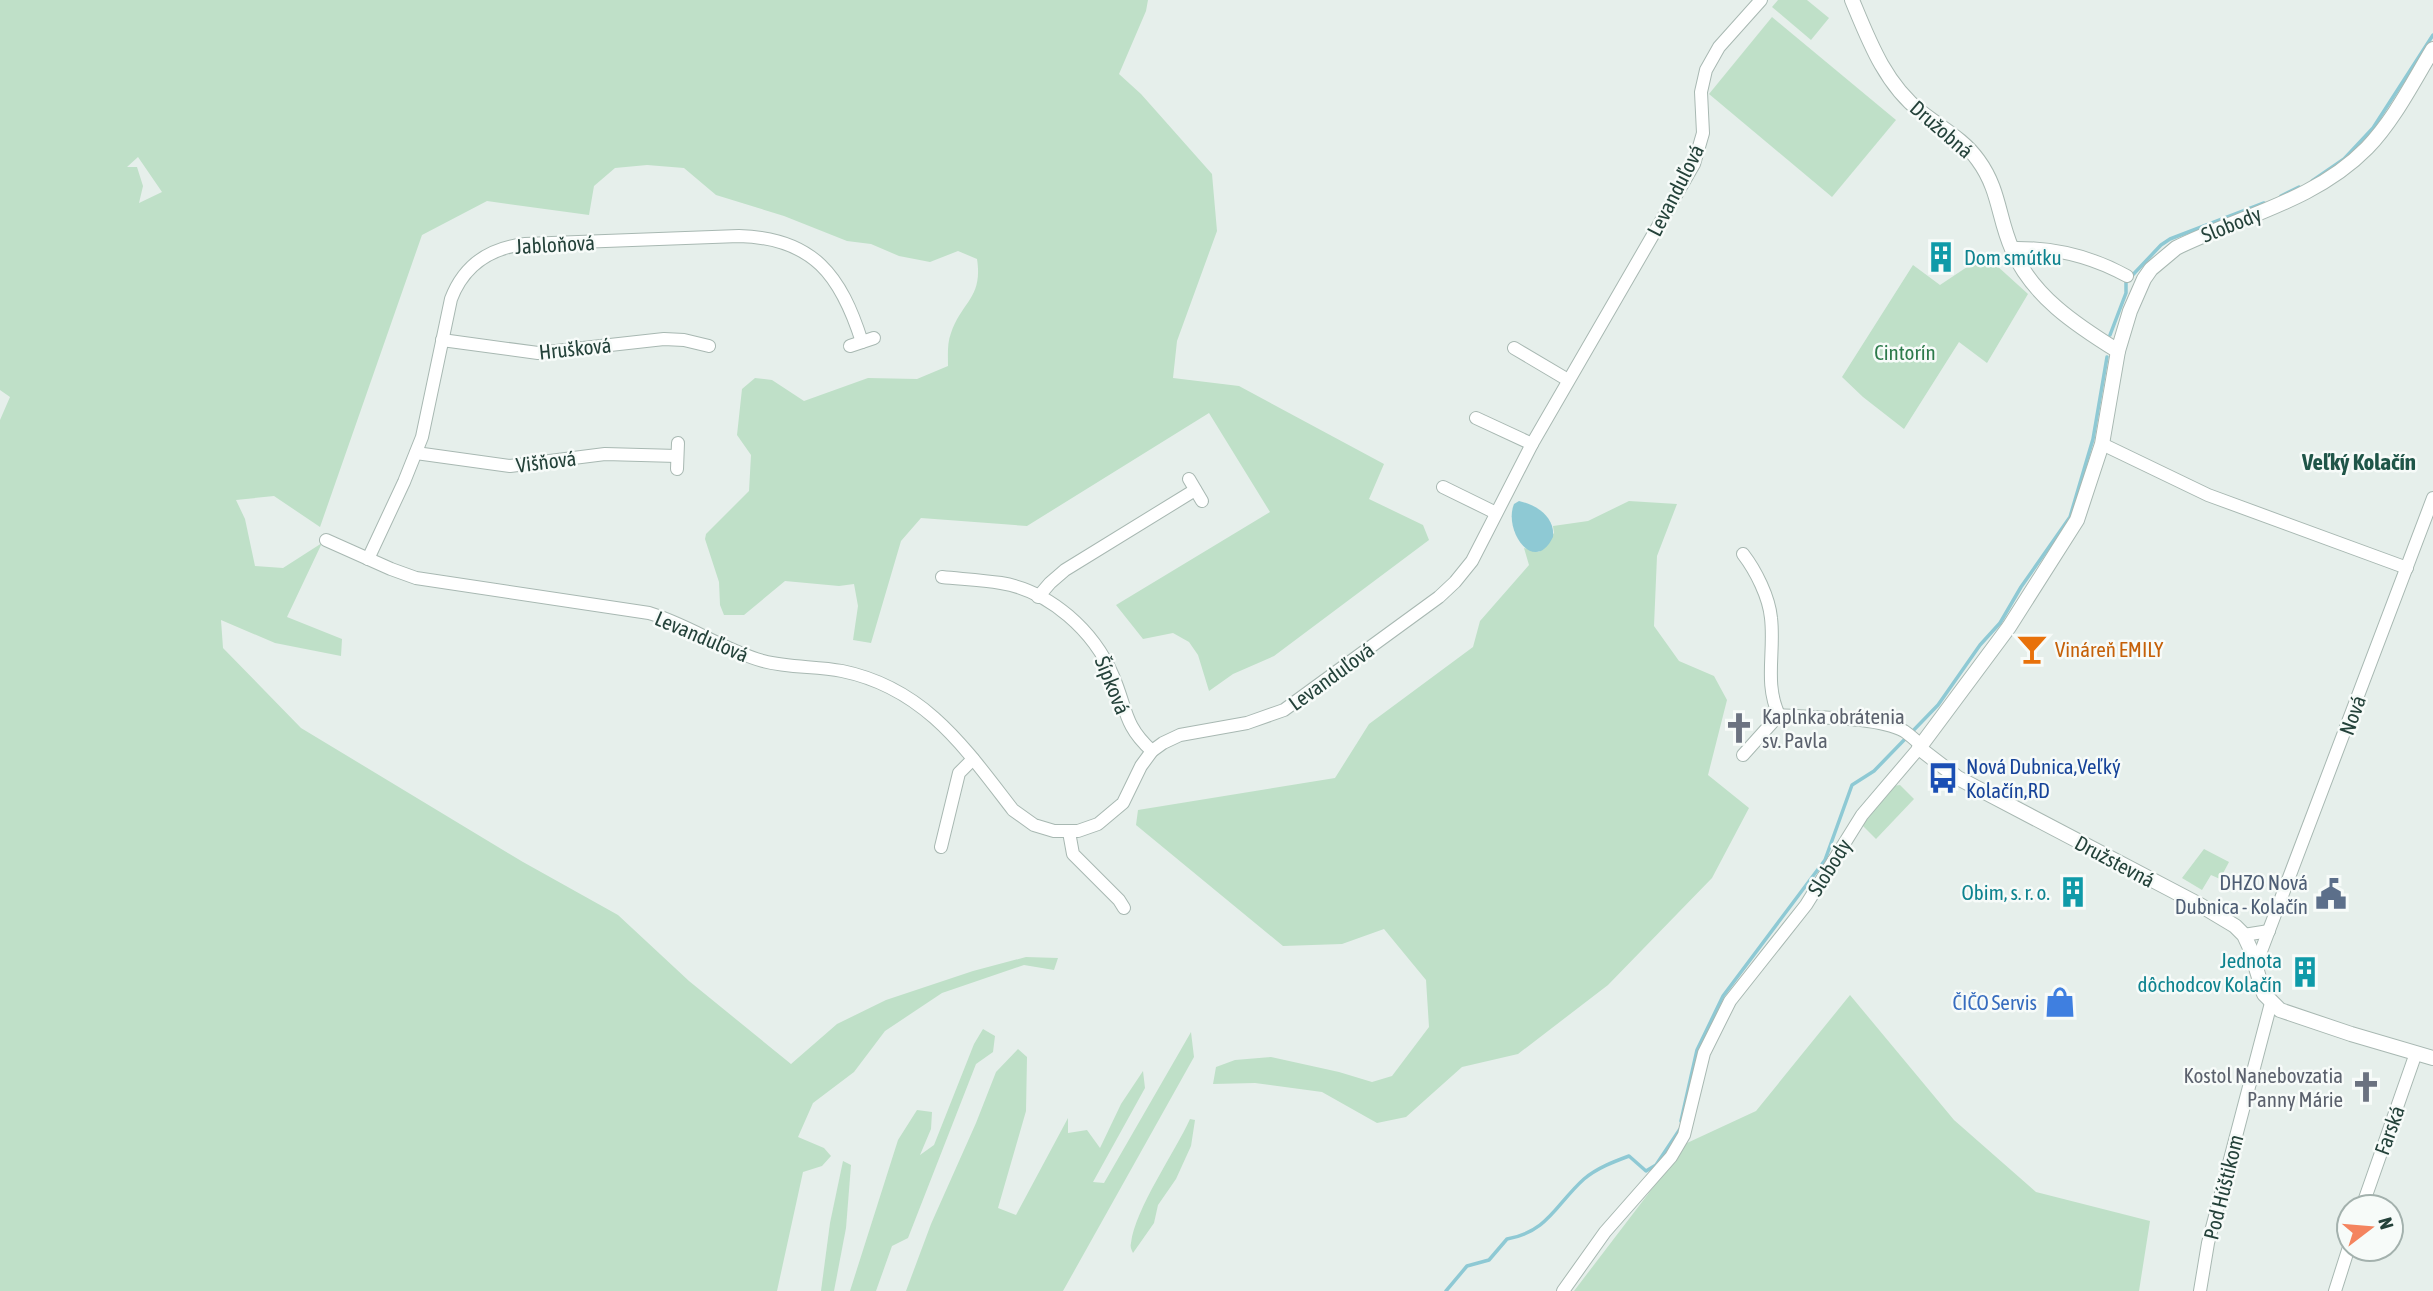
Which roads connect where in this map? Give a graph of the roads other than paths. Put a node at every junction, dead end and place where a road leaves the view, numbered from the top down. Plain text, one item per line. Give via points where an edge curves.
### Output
1 (1761, 0) edge
2 (1852, 0) edge
3 (2433, 49) edge
4 (2011, 248) junction
5 (2127, 276) dead end
6 (442, 340) junction
7 (862, 342) dead end
8 (709, 346) dead end
9 (1514, 348) dead end
10 (2118, 351) junction
11 (1568, 380) junction
12 (1476, 418) dead end
13 (1532, 444) junction
14 (2102, 444) junction
15 (416, 453) junction
16 (678, 456) dead end
17 (1443, 486) dead end
18 (1195, 490) dead end
19 (2433, 498) edge
20 (1496, 513) junction
21 (326, 540) dead end
22 (1743, 554) dead end
23 (368, 559) junction
24 (2407, 568) junction
25 (942, 577) dead end
26 (1038, 597) junction
27 (1779, 715) junction
28 (1914, 741) junction
29 (1152, 751) junction
30 (1743, 755) dead end
31 (973, 759) junction
32 (1069, 832) junction
33 (941, 847) dead end
34 (1124, 908) dead end
35 (2269, 931) junction
36 (2244, 935) junction
37 (2255, 967) junction
38 (2271, 1003) junction
39 (2417, 1053) junction
40 (2433, 1058) edge
41 (2367, 1193) edge
42 (2344, 1263) edge
43 (1563, 1291) edge
44 (2200, 1291) edge
45 (2335, 1291) edge

1 - 11 street, Levanduľová via 1711,58 1703,81 1703,133 1694,164
2 - 4 street, Družobná via 1876,56 1900,93 1978,159 1996,192
3 - 10 street, Slobody via 2387,123 2348,165 2309,191 2190,241 2161,259 2136,294
4 - 5 street via 2050,249 2104,263
4 - 10 street, Družobná via 2055,308
6 - 7 street, Jabloňová via 456,285 475,262 496,249 739,236 785,243 822,265 848,301
6 - 8 street, Hrušková via 538,354 664,339
6 - 15 street, Jabloňová
9 - 11 street
10 - 14 street, Slobody
11 - 13 street, Levanduľová
12 - 13 street
13 - 20 street, Levanduľová
14 - 24 street via 2208,495
14 - 28 street, Slobody via 2084,502 2060,550 2009,627
15 - 16 street, Višňová via 510,466 606,454
15 - 23 street, Jabloňová
17 - 20 street
18 - 26 street via 1065,570
19 - 24 street, Nová
20 - 29 street, Levanduľová via 1472,561 1455,582 1304,698 1267,717 1180,735
21 - 23 street, Levanduľová
22 - 27 street via 1753,567 1772,620 1770,689
23 - 31 street, Levanduľová via 416,578 649,613 764,661 862,677 921,706
24 - 35 street, Nová
25 - 26 street, Šípková via 1002,583
26 - 29 street, Šípková via 1069,616 1098,647 1131,728
27 - 28 street, Družstevná via 1892,726
27 - 30 street
28 - 36 street, Družstevná via 1958,778 2200,905
28 - 43 street, Slobody via 1805,905 1730,1001 1704,1052 1684,1135 1671,1157 1605,1232
29 - 32 street via 1115,812 1088,828
31 - 32 street, Levanduľová via 1023,819 1043,829
31 - 33 street via 959,773
32 - 34 street via 1073,854
35 - 36 street
35 - 37 street, Nová
36 - 37 street
37 - 38 street via 2263,994
38 - 39 street via 2291,1016
38 - 44 street, Pod Húštikom via 2208,1243
39 - 40 street
39 - 41 street, Farská
42 - 45 street

